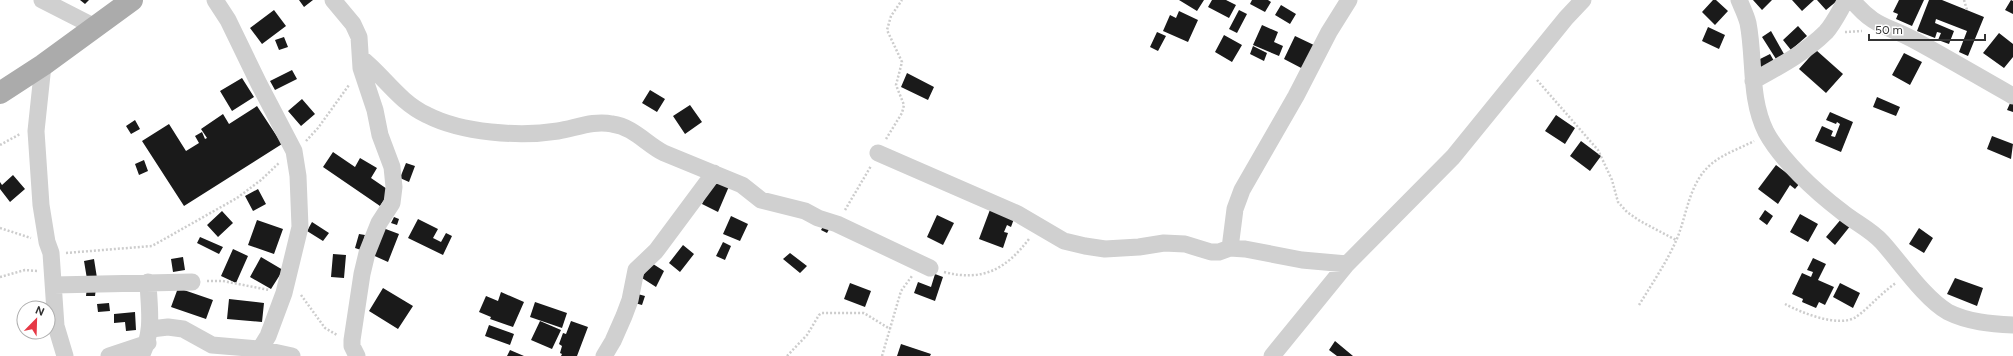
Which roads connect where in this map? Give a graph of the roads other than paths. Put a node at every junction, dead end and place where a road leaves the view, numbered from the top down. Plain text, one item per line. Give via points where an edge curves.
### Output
1 (42, 0) edge
2 (132, 0) edge
3 (215, 0) edge
4 (333, 0) edge
5 (1349, 0) edge
6 (1583, 0) edge
7 (1739, 0) edge
8 (1846, 0) edge
9 (1852, 0) edge
10 (96, 27) junction
11 (361, 63) junction
12 (43, 65) junction
13 (1753, 81) junction
14 (0, 93) edge
15 (2013, 96) edge
16 (878, 153) road end
17 (714, 173) junction
18 (1230, 248) junction
19 (1347, 264) junction
20 (930, 268) road end
21 (53, 278) junction
22 (148, 282) junction
23 (192, 282) road end
24 (2013, 311) edge
25 (1994, 324) junction
26 (2013, 325) edge
27 (147, 343) edge
28 (260, 349) junction
29 (355, 351) edge
30 (233, 352) edge
31 (66, 356) edge
32 (109, 356) edge
33 (292, 356) edge
34 (604, 356) edge
35 (1272, 356) edge

1 - 10 street
2 - 10 main road
3 - 28 street via 228,20 294,151 298,176 300,227 284,293 268,336
4 - 11 street via 353,24 359,37
5 - 18 street via 1242,190 1235,209
6 - 19 street via 1454,157
7 - 13 street via 1748,22
8 - 13 street via 1827,31 1799,54
9 - 15 street via 1865,15 1886,29 1914,40
10 - 12 main road
11 - 17 street via 373,67 404,101 440,120 465,127 527,133 613,124 634,131 653,148
11 - 29 street via 380,135 392,167 394,187 392,203 367,253 353,326
12 - 14 main road
12 - 21 street via 36,131 41,205
13 - 25 street via 1758,114 1767,134 1816,191 1872,233 1908,276 1948,311 1968,320
16 - 18 street via 1018,214 1064,241 1105,249 1172,243 1186,244 1211,252
17 - 20 street via 748,188 764,202 796,207
17 - 34 street via 656,251 636,270 630,300
18 - 19 street
19 - 35 street
21 - 22 street
21 - 31 street via 56,326
22 - 23 street
22 - 27 street
24 - 25 street
25 - 26 street
27 - 30 street via 168,327 182,329 212,345
27 - 32 street
28 - 30 street
28 - 33 street

